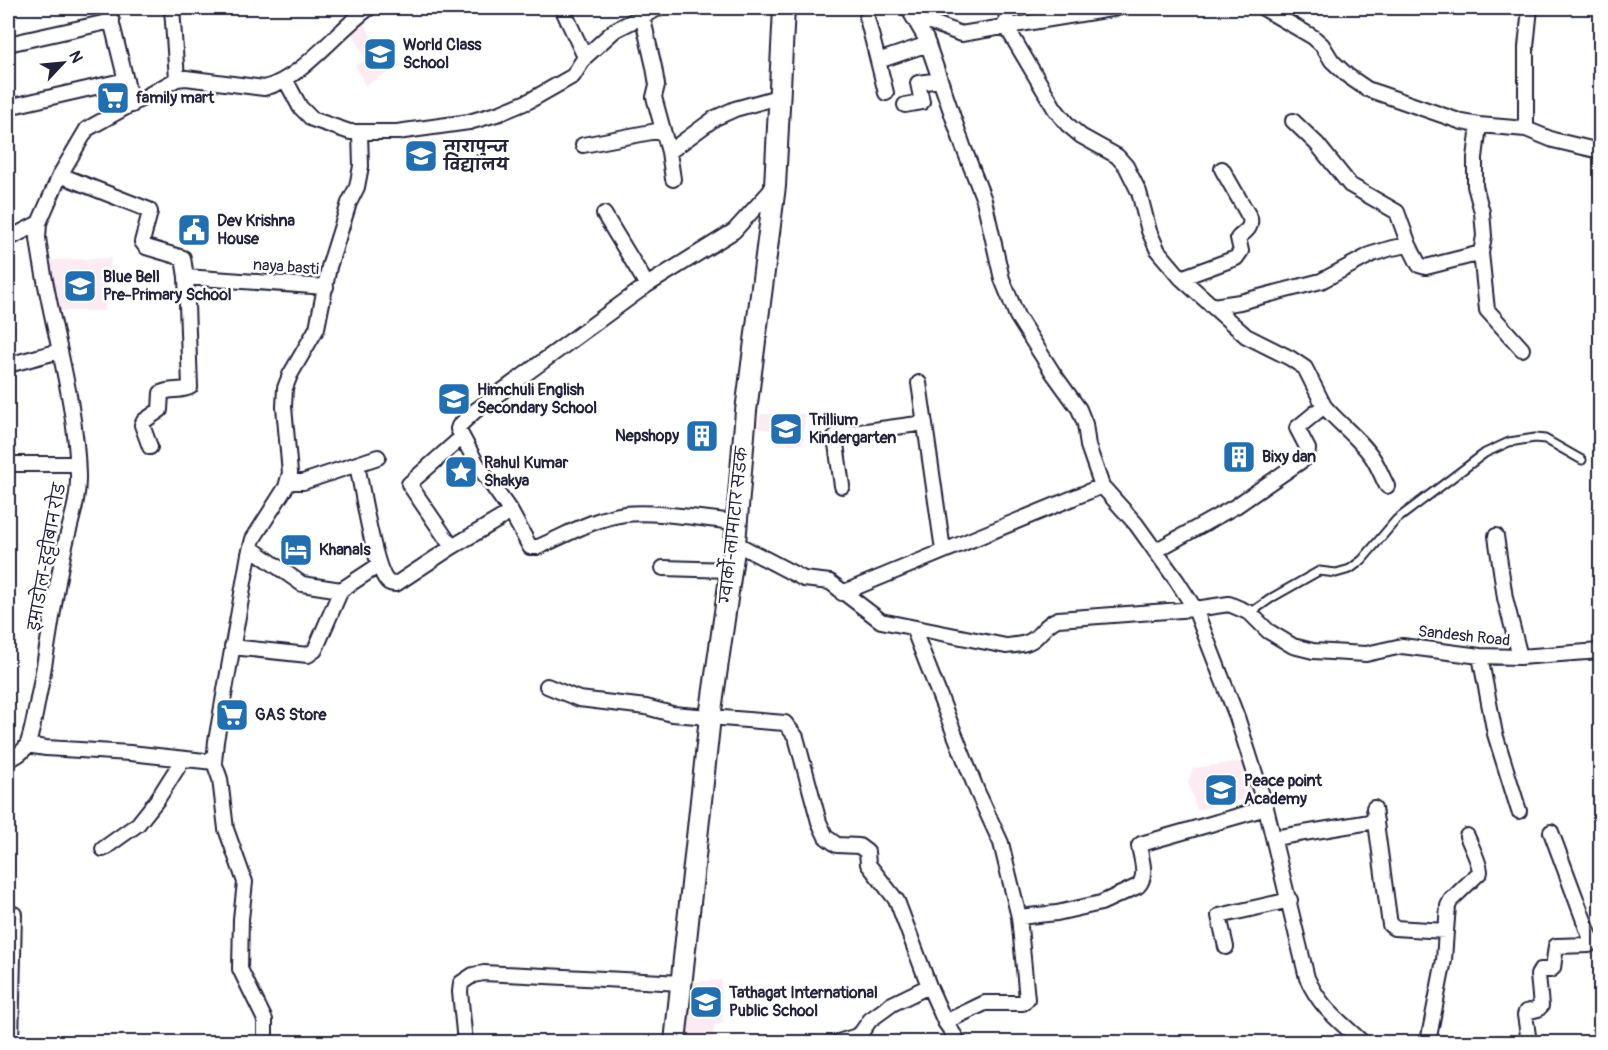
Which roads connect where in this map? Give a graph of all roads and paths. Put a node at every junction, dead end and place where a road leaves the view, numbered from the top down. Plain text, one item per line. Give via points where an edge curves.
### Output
1 (172, 8) edge
2 (369, 8) edge
3 (562, 8) edge
4 (659, 8) edge
5 (784, 8) edge
6 (909, 8) edge
7 (1007, 8) edge
8 (1117, 8) edge
9 (1263, 8) edge
10 (1530, 8) edge
11 (110, 14) edge
12 (635, 14) edge
13 (867, 18) dead end
14 (1006, 26) junction
15 (8, 44) edge
16 (928, 44) junction
17 (585, 57) junction
18 (879, 61) junction
19 (177, 79) junction
20 (126, 80) junction
21 (285, 80) junction
22 (940, 80) junction
23 (886, 93) dead end
24 (778, 97) junction
25 (132, 105) junction
26 (909, 105) dead end
27 (8, 107) edge
28 (1293, 121) dead end
29 (1479, 125) junction
30 (1526, 129) junction
31 (662, 130) junction
32 (360, 133) junction
33 (583, 145) dead end
34 (1600, 151) edge
35 (669, 152) junction
36 (1222, 169) dead end
37 (60, 176) junction
38 (673, 179) dead end
39 (775, 186) junction
40 (604, 214) dead end
41 (39, 224) junction
42 (8, 239) edge
43 (1409, 245) junction
44 (1481, 253) junction
45 (186, 277) junction
46 (1180, 278) junction
47 (647, 285) junction
48 (326, 287) junction
49 (1213, 306) junction
50 (1522, 349) dead end
51 (60, 351) junction
52 (8, 365) edge
53 (920, 383) dead end
54 (1324, 406) junction
55 (925, 423) junction
56 (462, 437) junction
57 (150, 447) dead end
58 (378, 457) dead end
59 (1582, 460) dead end
60 (8, 464) edge
61 (77, 464) junction
62 (357, 465) junction
63 (288, 482) junction
64 (842, 486) dead end
65 (1102, 486) junction
66 (1387, 486) dead end
67 (511, 512) junction
68 (736, 522) junction
69 (1496, 536) dead end
70 (735, 543) junction
71 (452, 547) junction
72 (251, 548) junction
73 (943, 550) junction
74 (1155, 552) junction
75 (378, 565) junction
76 (663, 568) dead end
77 (731, 570) junction
78 (342, 590) junction
79 (843, 593) junction
80 (1195, 609) junction
81 (1250, 613) junction
82 (913, 628) junction
83 (232, 647) junction
84 (1600, 651) edge
85 (1480, 656) junction
86 (1520, 657) junction
87 (548, 686) dead end
88 (710, 717) junction
89 (27, 745) junction
90 (183, 759) junction
91 (8, 760) edge
92 (214, 762) junction
93 (1266, 808) junction
94 (1519, 811) dead end
95 (1551, 832) dead end
96 (1467, 836) dead end
97 (1274, 838) junction
98 (103, 849) dead end
99 (1290, 900) junction
100 (8, 914) edge
101 (1019, 917) junction
102 (1446, 931) junction
103 (1226, 947) dead end
104 (682, 983) junction
105 (929, 986) junction
106 (945, 1022) junction
107 (11, 1042) edge
108 (265, 1042) edge
109 (465, 1042) edge
110 (675, 1042) edge
111 (838, 1042) edge
112 (959, 1042) edge
113 (1362, 1042) edge
114 (1428, 1042) edge
115 (1529, 1042) edge

1 - 19 street
2 - 21 street
3 - 17 street
4 - 12 street
5 - 24 main road, ग्वार्को-लामाटार सडक
6 - 14 street via 961,34
6 - 16 street
7 - 14 street
8 - 14 street
9 - 29 street via 1313,37 1332,61 1367,89
10 - 30 street
11 - 15 street
11 - 20 street
12 - 17 street
12 - 31 street via 654,67 654,97
13 - 18 street
14 - 46 street via 1068,125 1126,166 1139,192 1158,251
16 - 18 street
16 - 22 street
17 - 32 street via 573,76 500,113 469,122
18 - 23 street
19 - 21 street via 264,88
19 - 25 street, इमाडोल-हट्टीबान रोड
20 - 25 street
20 - 27 street
21 - 32 street via 300,107 312,119
22 - 26 street via 918,83 922,102
22 - 65 street via 984,200 1017,316 1079,409
24 - 35 street via 715,118
24 - 39 main road, ग्वार्को-लामाटार सडक
25 - 37 street, इमाडोल-हट्टीबान रोड via 87,129
28 - 43 street via 1350,185 1397,212
29 - 30 street
29 - 44 street via 1475,186 1482,212
30 - 34 street
31 - 33 street
31 - 35 street
32 - 48 street via 357,187 329,267
35 - 38 street
36 - 46 street via 1250,218 1249,229 1238,238 1241,251 1236,258
37 - 41 street, इमाडोल-हट्टीबान रोड
37 - 45 street via 149,210 142,242 146,247 183,258
39 - 47 street via 734,231
39 - 68 main road, ग्वार्को-लामाटार सडक
40 - 47 street
41 - 42 street
41 - 51 street, इमाडोल-हट्टीबान रोड via 40,256
43 - 44 street via 1419,265 1426,267
43 - 49 street via 1372,254 1321,281
44 - 50 street via 1488,310
45 - 48 street, naya basti
45 - 57 street via 190,387 161,393 160,410 142,425
46 - 49 street
47 - 56 street via 469,417 459,426
48 - 63 street via 317,328 285,388
49 - 54 street via 1246,336 1305,368
51 - 52 street
51 - 61 street, इमाडोल-हट्टीबान रोड via 75,429
53 - 55 street
54 - 66 street via 1361,443
54 - 74 street via 1297,428 1308,449 1307,458 1236,506
55 - 64 street via 837,435
55 - 73 street
56 - 67 street
56 - 71 street via 409,484
58 - 62 street
59 - 81 lane via 1545,439 1509,442 1493,449 1396,520 1350,570 1319,571
60 - 61 street
61 - 89 street, इमाडोल-हट्टीबान रोड via 76,504
62 - 63 street via 303,482
62 - 75 street
63 - 72 street
65 - 73 street
65 - 74 street
67 - 68 street via 534,548 624,514
67 - 71 street
68 - 70 main road, ग्वार्को-लामाटार सडक
69 - 86 street via 1505,598
70 - 77 main road, ग्वार्को-लामाटार सडक
70 - 79 street, Sandesh Road via 804,579 830,582
71 - 75 street via 396,584 386,580
72 - 78 street via 303,584
72 - 83 street
73 - 79 street
74 - 80 street
75 - 78 street
76 - 77 street
77 - 88 main road, ग्वार्को-लामाटार सडक
78 - 83 street via 312,654
79 - 82 street, Sandesh Road via 881,621
80 - 81 street, Sandesh Road via 1229,604
80 - 82 street, Sandesh Road via 1058,619 1050,621 1027,643 1006,646
80 - 93 street via 1237,717
81 - 85 street, Sandesh Road via 1293,646 1312,651 1366,654 1402,646
82 - 101 street via 1001,843
83 - 92 street
84 - 86 street, Sandesh Road
85 - 86 street, Sandesh Road
85 - 94 street via 1495,734
87 - 88 street via 579,699
88 - 104 main road, ग्वार्को-लामाटार सडक
88 - 105 street via 786,723 796,737 826,837 837,845 859,846 867,852 868,864 897,901
89 - 90 street
89 - 91 street
90 - 92 street
90 - 98 street via 138,824
92 - 108 street via 226,829 245,882 240,969 265,1020
93 - 97 street
93 - 101 street via 1141,844 1142,883 1110,898 1057,913
95 - 115 street via 1592,942 1556,946 1553,968 1538,975 1541,1006 1526,1012
96 - 102 street via 1480,872 1451,900
97 - 99 street
97 - 102 street via 1375,815 1390,925
99 - 103 street via 1218,916
99 - 113 street via 1314,993 1325,1009
100 - 107 street via 14,914
101 - 106 street via 1026,1001 985,1003
102 - 114 street
104 - 109 street via 473,975 461,983
104 - 110 main road, ग्वार्को-लामाटार सडक
105 - 106 street
105 - 111 street via 892,1004 870,1020 857,1036
106 - 112 street

